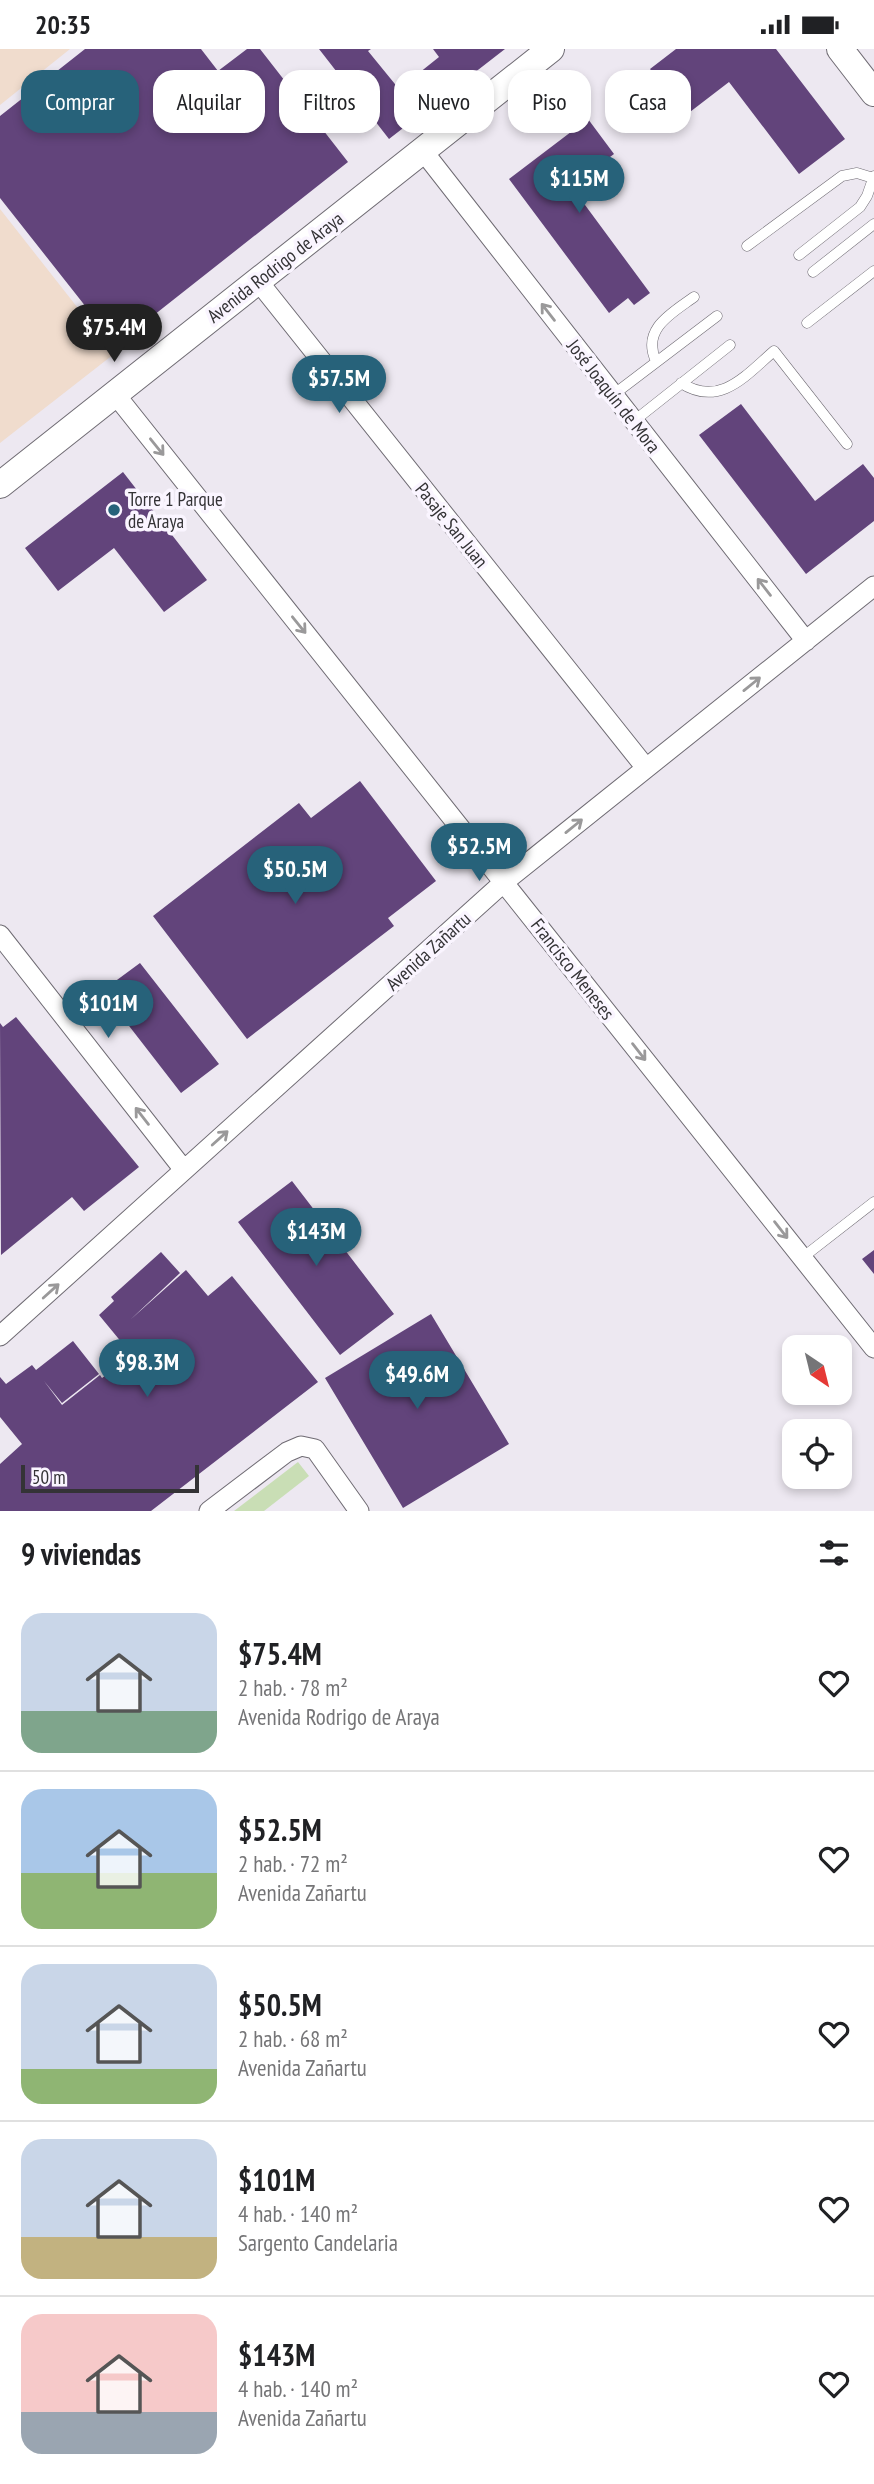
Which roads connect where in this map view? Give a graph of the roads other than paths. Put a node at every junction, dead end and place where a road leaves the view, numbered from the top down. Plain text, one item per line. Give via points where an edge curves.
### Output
1 (551, 49) edge
2 (840, 49) edge
3 (874, 93) edge
4 (423, 151) junction
5 (873, 177) edge
6 (874, 224) edge
7 (747, 246) dead end
8 (799, 255) dead end
9 (874, 271) edge
10 (813, 272) dead end
11 (258, 281) junction
12 (694, 297) dead end
13 (717, 316) dead end
14 (807, 323) dead end
15 (730, 345) dead end
16 (656, 361) junction
17 (681, 383) junction
18 (115, 394) junction
19 (613, 395) junction
20 (634, 421) junction
21 (847, 444) dead end
22 (0, 485) edge
23 (874, 586) edge
24 (806, 641) junction
25 (646, 768) junction
26 (504, 883) junction
27 (0, 935) edge
28 (184, 1170) junction
29 (874, 1202) edge
30 (802, 1258) junction
31 (0, 1336) edge
32 (874, 1348) edge
33 (209, 1511) edge
34 (359, 1511) edge

1 - 4 main road, Avenida Rodrigo de Araya
2 - 3 main road
4 - 11 main road, Avenida Rodrigo de Araya
19 -> 4 street, José Joaquín de Mora
5 - 7 lane via 842,176
5 - 8 lane via 860,208
6 - 10 lane
9 - 14 lane
11 - 18 main road, Avenida Rodrigo de Araya
11 - 25 street, Pasaje San Juan
12 - 16 lane via 653,332 651,348
13 - 16 lane
15 - 17 lane
16 - 19 lane
17 - 20 lane
17 - 21 lane via 700,391 720,391 774,351
18 - 22 main road, Avenida Rodrigo de Araya
18 -> 26 street, Francisco Meneses
19 - 20 street, José Joaquín de Mora
24 -> 20 street, José Joaquín de Mora
23 - 24 street, Avenida Zañartu
25 -> 24 street, Avenida Zañartu
26 -> 25 street, Avenida Zañartu
28 -> 26 street, Avenida Zañartu
26 -> 30 street, Francisco Meneses
28 -> 27 street
31 -> 28 street, Avenida Zañartu
29 - 30 lane
30 - 32 street, Francisco Meneses
33 - 34 street via 301,1446 315,1449

